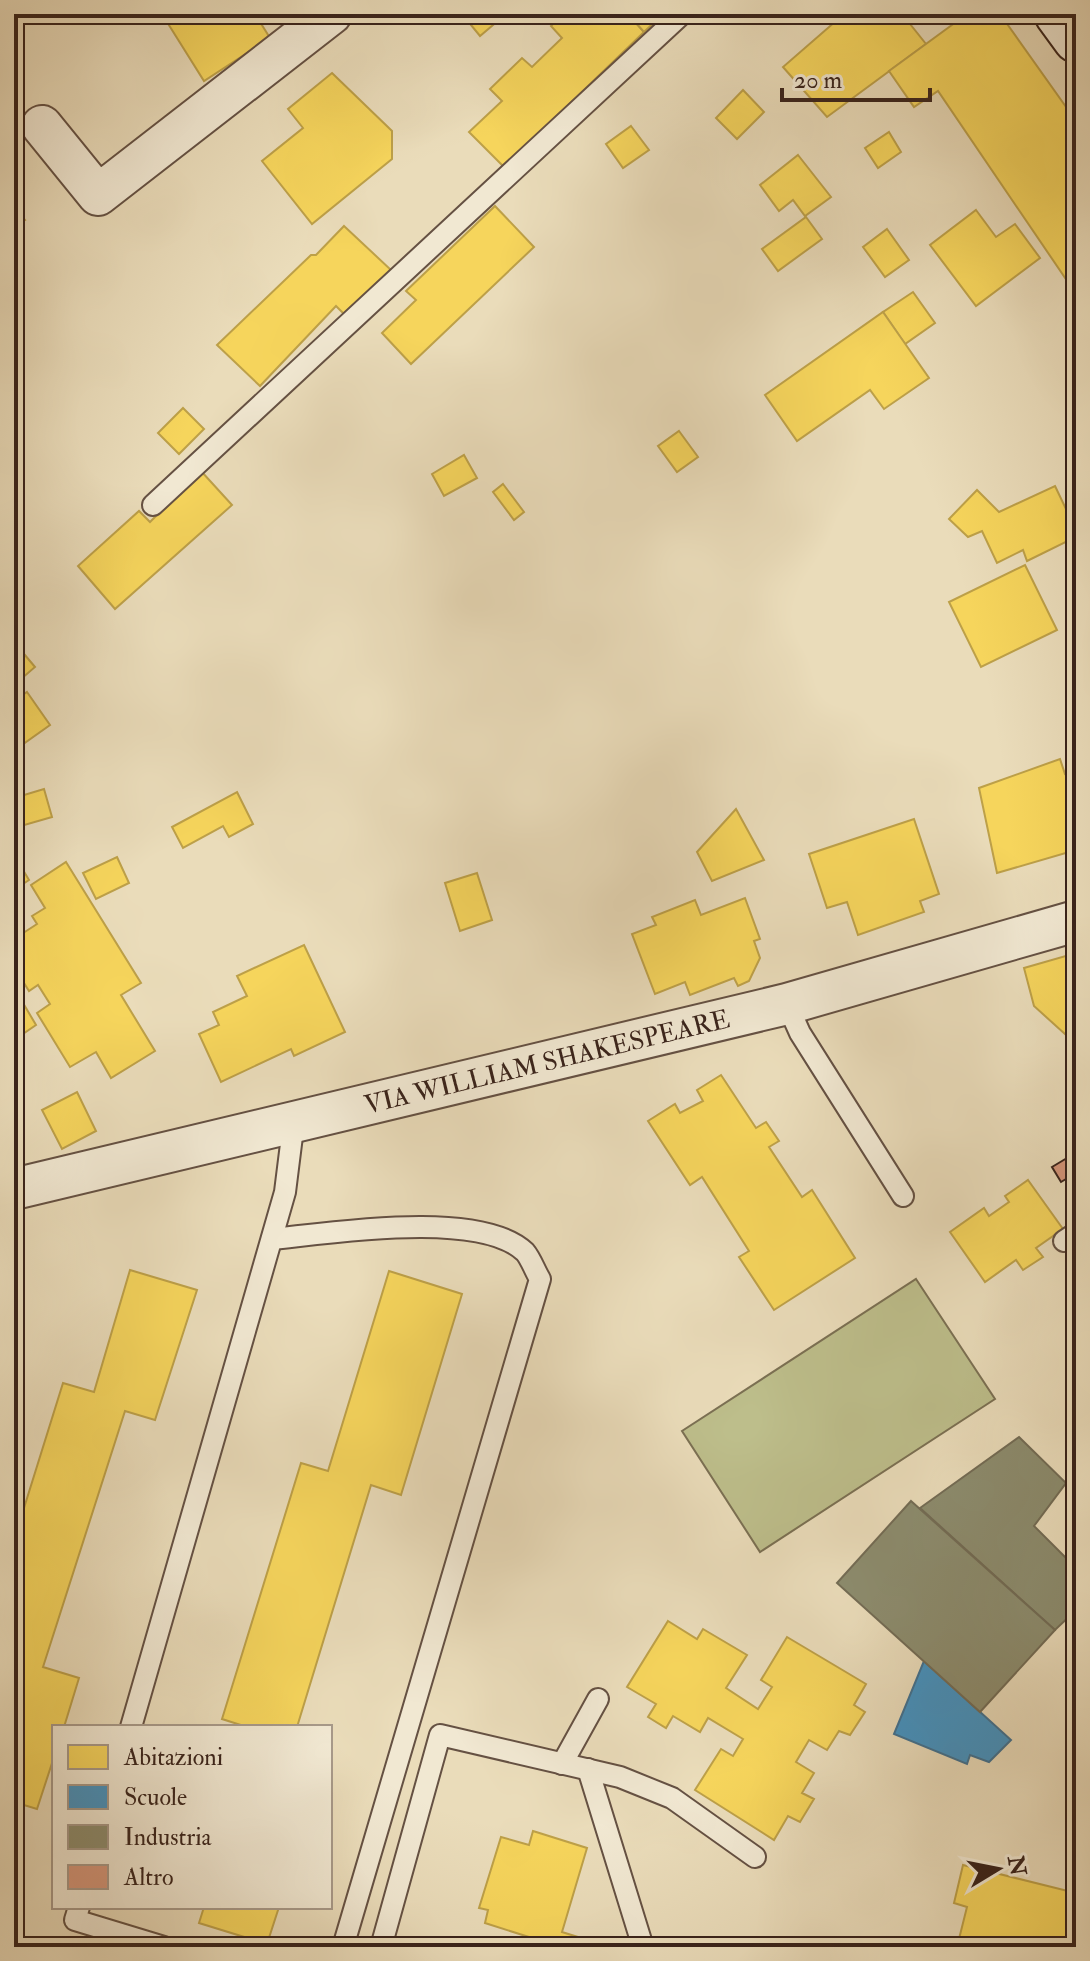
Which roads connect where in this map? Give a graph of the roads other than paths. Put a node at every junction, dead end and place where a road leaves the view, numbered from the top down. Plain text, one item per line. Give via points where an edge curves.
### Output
1 (331, 14) edge
2 (682, 14) edge
3 (1057, 14) edge
4 (1076, 40) edge
5 (42, 126) dead end
6 (153, 505) dead end
7 (1076, 921) edge
8 (787, 1004) junction
9 (294, 1120) junction
10 (14, 1189) edge
11 (903, 1196) dead end
12 (272, 1239) junction
13 (598, 1699) dead end
14 (132, 1725) edge
15 (562, 1764) junction
16 (588, 1769) junction
17 (755, 1857) dead end
18 (78, 1909) edge
19 (164, 1947) edge
20 (343, 1947) edge
21 (381, 1947) edge
22 (643, 1947) edge

1 - 5 street via 98,195
2 - 6 lane
3 - 4 street
7 - 8 street, VIA WILLIAM SHAKESPEARE
8 - 9 street, VIA WILLIAM SHAKESPEARE
8 - 11 lane
9 - 10 street, VIA WILLIAM SHAKESPEARE
9 - 12 lane via 285,1192
12 - 14 lane
12 - 20 lane via 450,1226 491,1234 525,1253 540,1279
13 - 15 lane
15 - 16 lane
15 - 21 lane via 440,1735
16 - 17 lane via 672,1798
16 - 22 lane
18 - 19 lane via 75,1920

